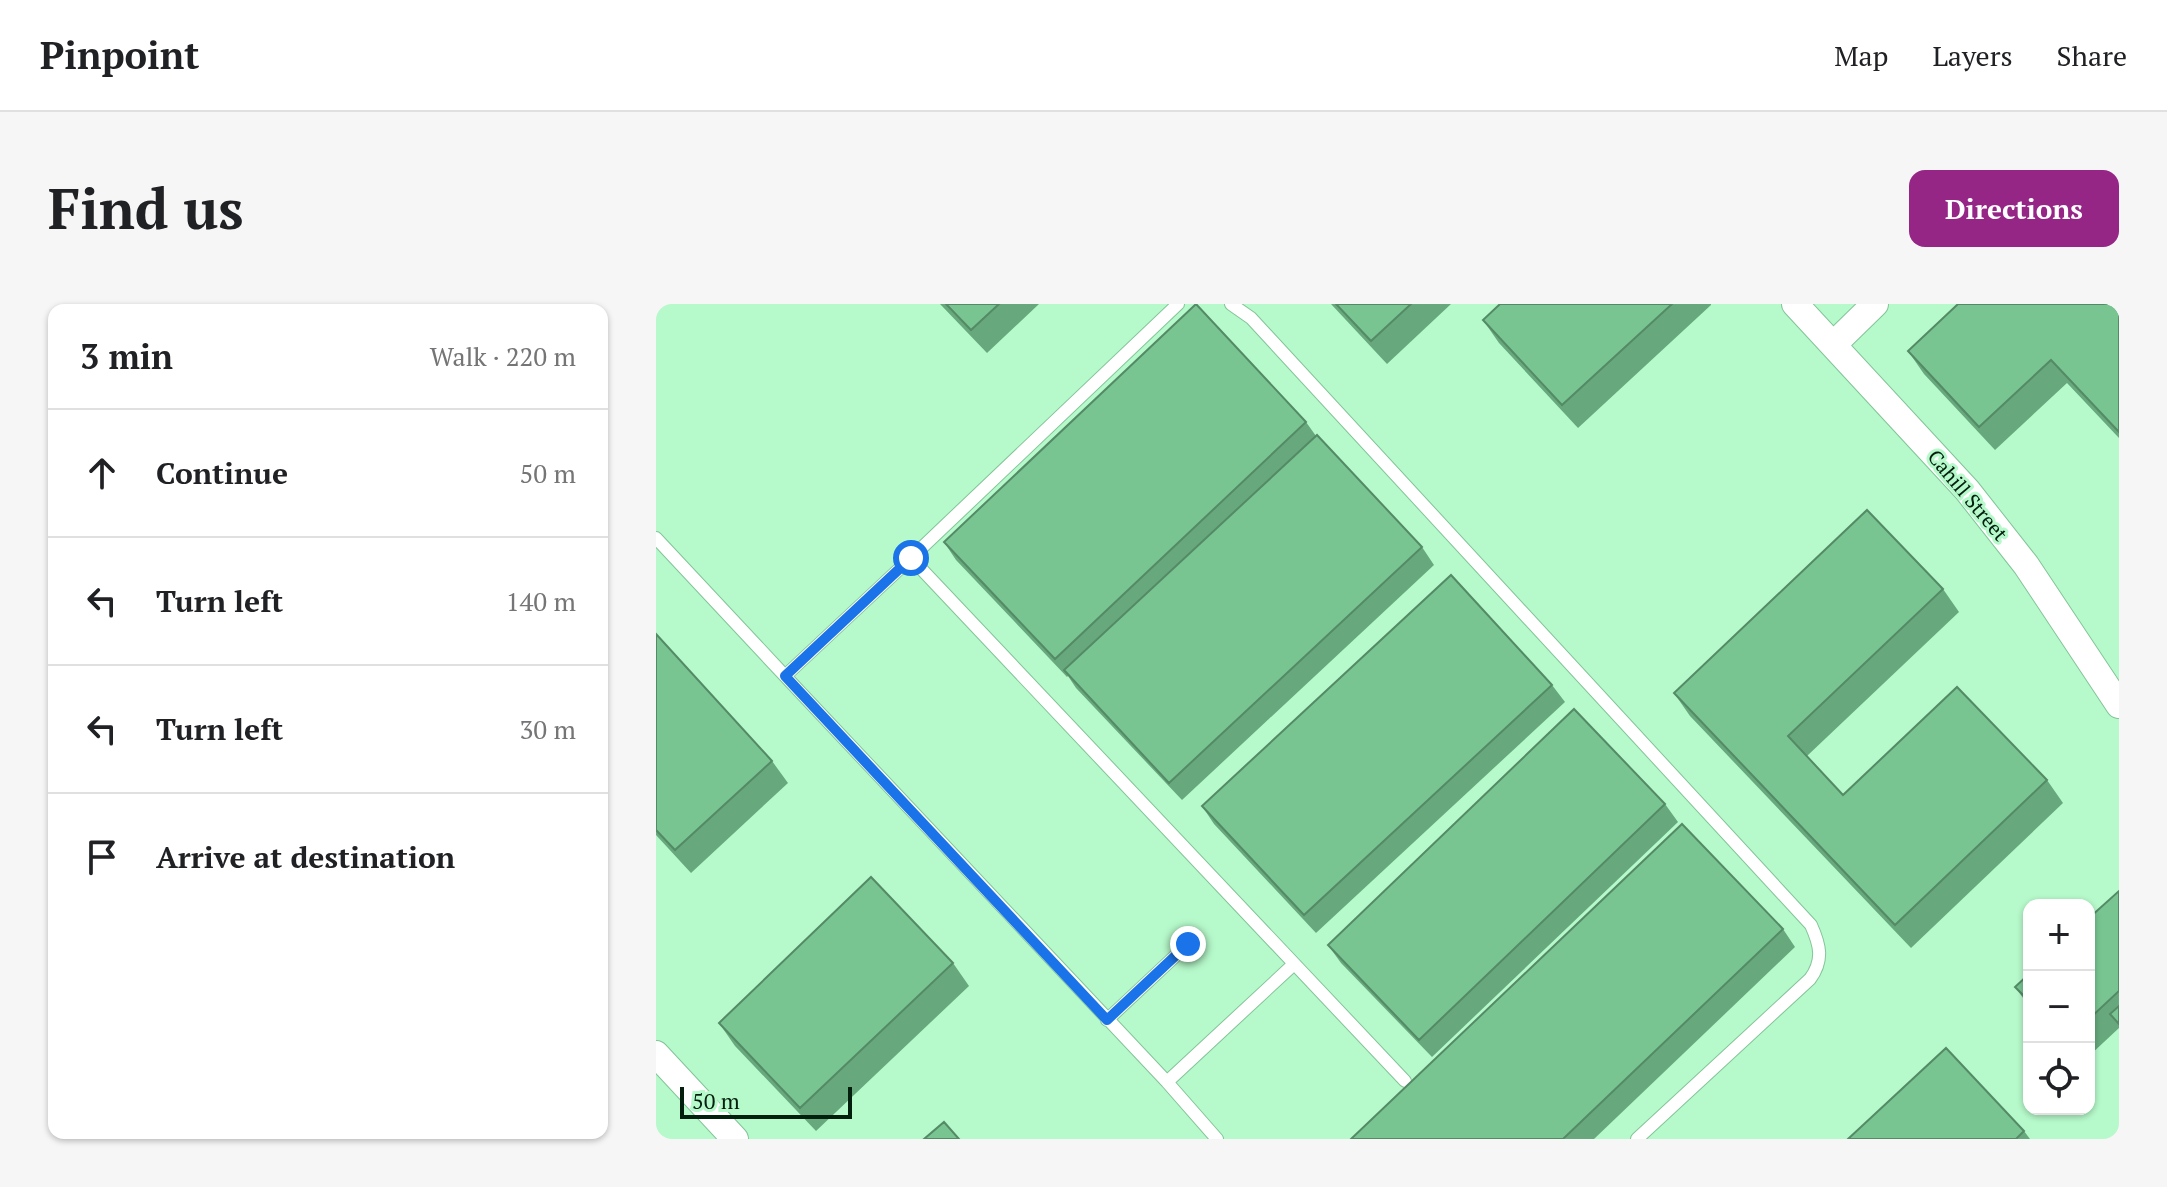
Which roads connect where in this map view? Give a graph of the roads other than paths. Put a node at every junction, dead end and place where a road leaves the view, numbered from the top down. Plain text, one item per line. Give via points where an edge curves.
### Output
1 (1178, 304) edge
2 (1231, 304) edge
3 (1795, 304) edge
4 (1875, 304) edge
5 (1833, 345) junction
6 (656, 538) edge
7 (911, 558) junction
8 (785, 676) junction
9 (2119, 705) edge
10 (1188, 944) dead end
11 (1294, 964) junction
12 (1107, 1020) junction
13 (656, 1054) edge
14 (1405, 1081) dead end
15 (1167, 1082) junction
16 (735, 1139) edge
17 (1217, 1139) edge
18 (1637, 1139) edge

1 - 7 lane
2 - 18 lane via 1251,318 1811,925 1820,955 1810,979
3 - 5 street, Cahill Street
4 - 5 street
5 - 9 street, Cahill Street via 1967,490
6 - 8 lane
7 - 8 lane
7 - 11 lane
8 - 12 lane
10 - 12 lane
11 - 14 lane
11 - 15 lane
12 - 15 lane
13 - 16 street
15 - 17 lane

